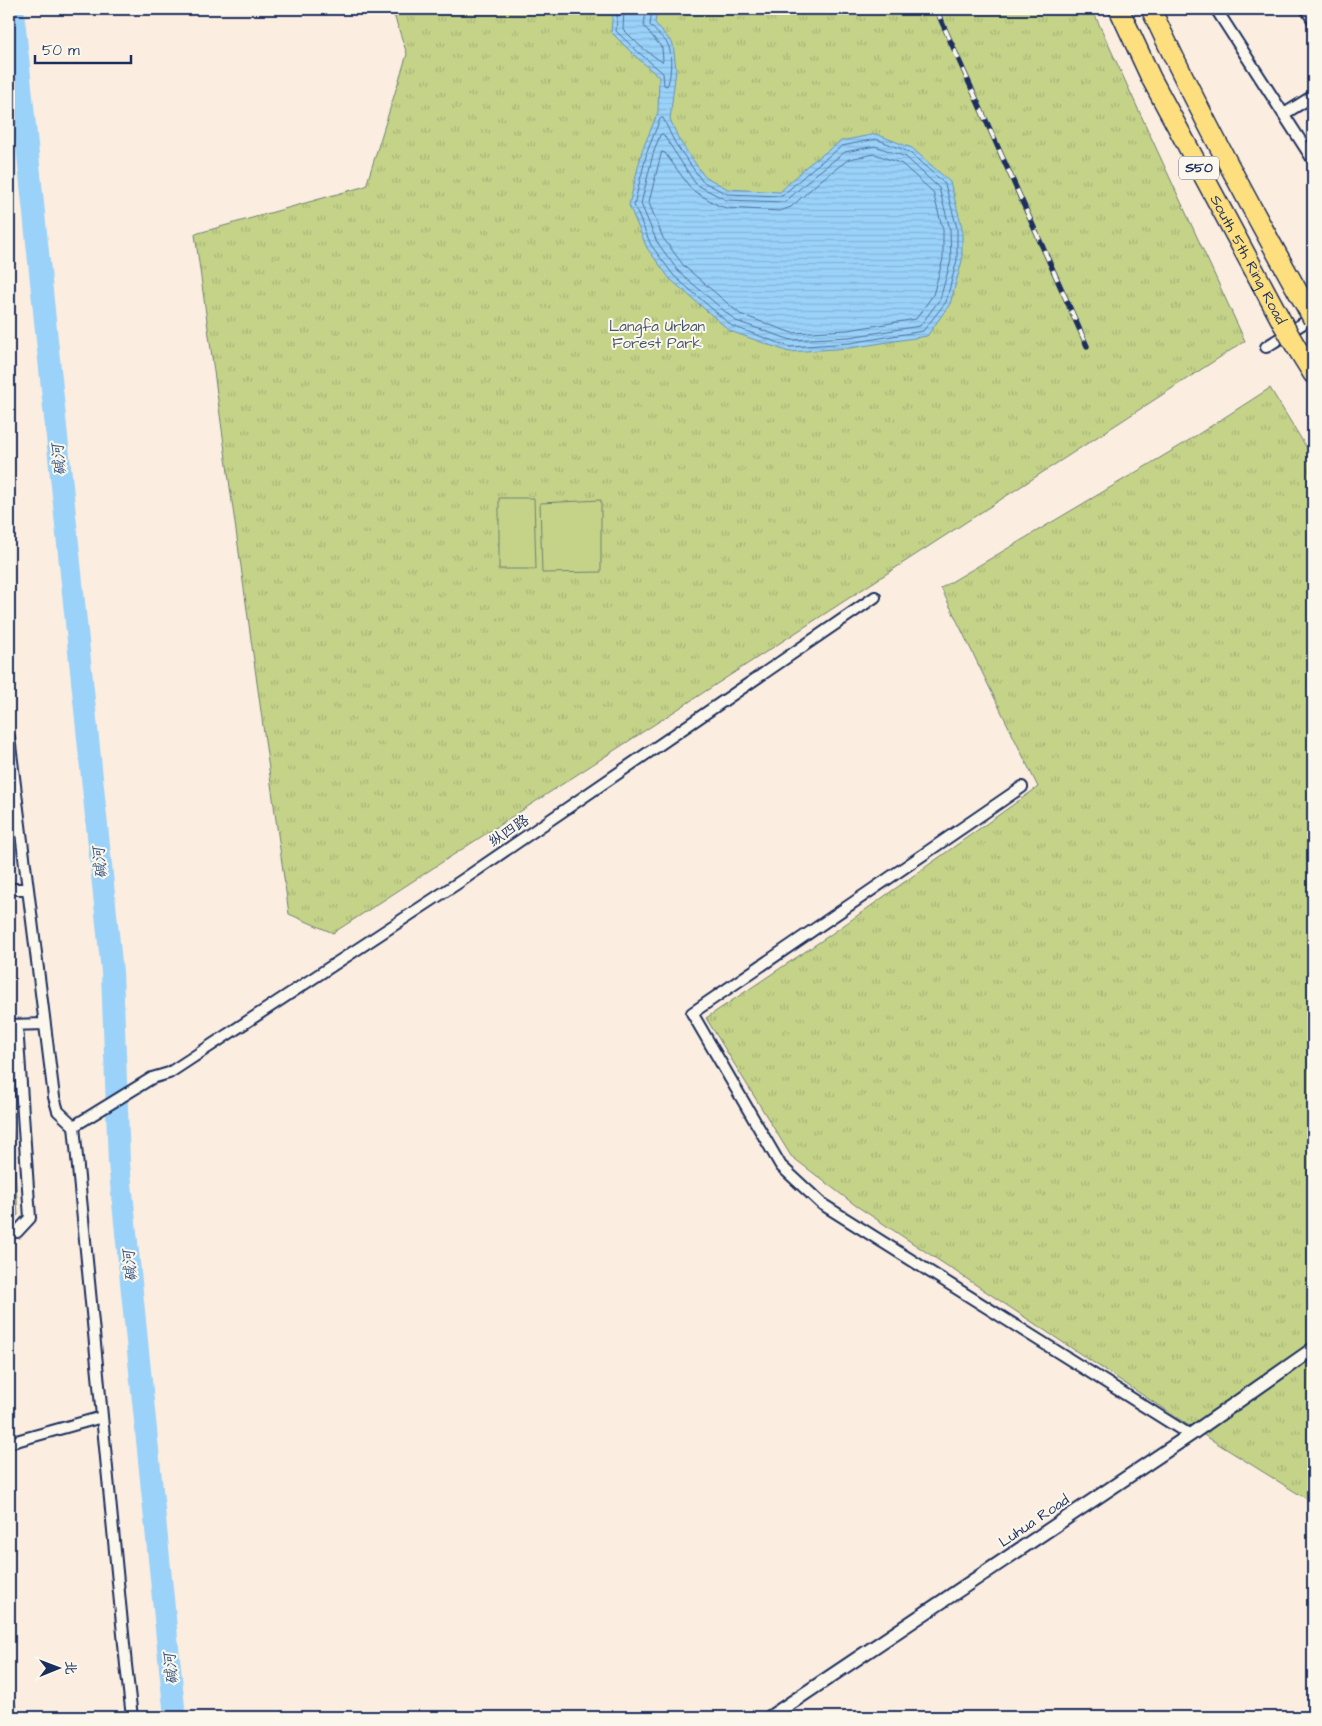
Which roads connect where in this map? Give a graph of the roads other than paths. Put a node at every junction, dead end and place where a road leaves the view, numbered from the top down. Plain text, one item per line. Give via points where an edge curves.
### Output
1 (1120, 9) edge
2 (1151, 9) edge
3 (1216, 9) edge
4 (1306, 9) edge
5 (1313, 20) edge
6 (1313, 96) edge
7 (1284, 114) junction
8 (1313, 160) edge
9 (1311, 315) edge
10 (1266, 347) dead end
11 (1313, 374) edge
12 (875, 597) dead end
13 (9, 737) edge
14 (1022, 787) dead end
15 (9, 889) edge
16 (28, 889) junction
17 (45, 1024) junction
18 (13, 1025) edge
19 (74, 1126) junction
20 (9, 1232) edge
21 (1313, 1349) edge
22 (102, 1417) junction
23 (1190, 1436) junction
24 (9, 1443) edge
25 (9, 1706) edge
26 (10, 1717) edge
27 (132, 1717) edge
28 (770, 1717) edge

1 - 11 highway, South 5th Ring Road / S50, bridge via 1151,78
2 - 9 highway, South 5th Ring Road / S50 via 1239,186
3 - 7 street
4 - 5 street
6 - 7 street
7 - 8 street
9 - 10 street
12 - 19 street, 纵四路 via 461,882 169,1073 152,1078
13 - 16 street
14 - 23 street via 692,1013 781,1166 822,1204
15 - 16 street
16 - 17 street
17 - 18 street
17 - 19 street via 56,1104 58,1111
18 - 20 street via 30,1218 17,1232
19 - 22 street
21 - 23 street, Luhua Road
22 - 24 street
22 - 27 street
23 - 28 street, Luhua Road
25 - 26 street

